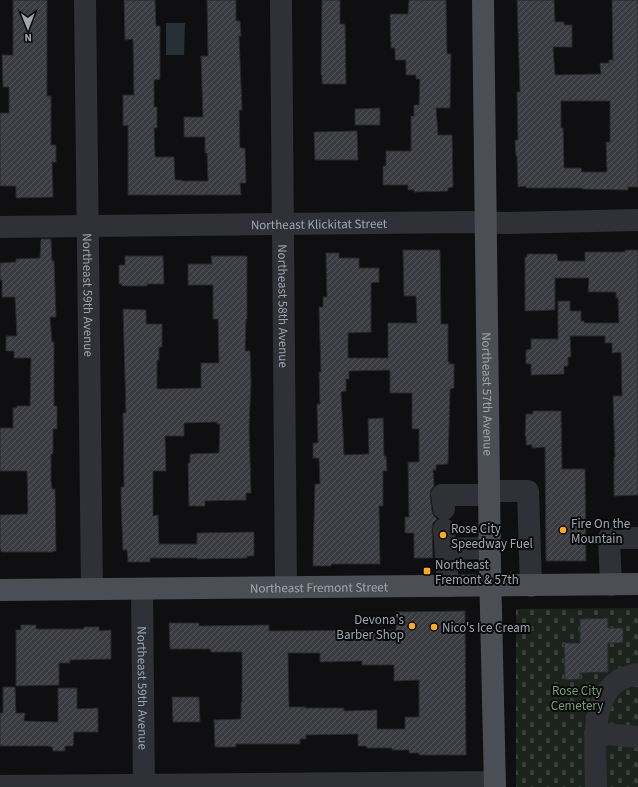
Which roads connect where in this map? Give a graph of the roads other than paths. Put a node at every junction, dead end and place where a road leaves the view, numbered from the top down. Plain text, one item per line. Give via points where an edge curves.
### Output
1 (85, 0) edge
2 (281, 0) edge
3 (483, 0) edge
4 (638, 220) edge
5 (486, 222) junction
6 (284, 224) junction
7 (88, 226) junction
8 (0, 227) edge
9 (489, 493) junction
10 (445, 529) junction
11 (638, 538) edge
12 (490, 548) junction
13 (638, 584) edge
14 (611, 585) junction
15 (448, 586) junction
16 (491, 586) junction
17 (531, 586) junction
18 (286, 587) junction
19 (92, 589) junction
20 (142, 589) junction
21 (0, 590) edge
22 (638, 674) edge
23 (595, 733) junction
24 (638, 737) edge
25 (495, 784) edge
26 (451, 785) edge
27 (0, 786) edge
28 (144, 786) edge
29 (596, 787) edge

1 - 7 street, Northeast 59th Avenue
2 - 6 street, Northeast 58th Avenue
3 - 5 main road, Northeast 57th Avenue
4 - 5 street, Northeast Klickitat Street
5 - 6 street, Northeast Klickitat Street
5 - 9 main road, Northeast 57th Avenue
6 - 7 street, Northeast Klickitat Street
6 - 18 street, Northeast 58th Avenue
7 - 8 street, Northeast Klickitat Street
7 - 19 street, Northeast 59th Avenue
9 - 10 street via 442,495
9 - 12 main road, Northeast 57th Avenue
9 - 17 street via 528,491
10 - 12 street
10 - 15 street
11 - 14 street via 609,538
12 - 16 main road, Northeast 57th Avenue
13 - 14 main road, Northeast Fremont Street
14 - 17 main road, Northeast Fremont Street
15 - 16 main road, Northeast Fremont Street
15 - 18 main road, Northeast Fremont Street
16 - 17 main road, Northeast Fremont Street
16 - 25 main road, Northeast 57th Avenue
18 - 20 main road, Northeast Fremont Street
19 - 20 main road, Northeast Fremont Street
19 - 21 main road, Northeast Fremont Street
20 - 28 street, Northeast 59th Avenue
22 - 23 street via 625,677 607,692 601,702
23 - 24 street
23 - 29 street
25 - 26 street
26 - 28 street
27 - 28 street

